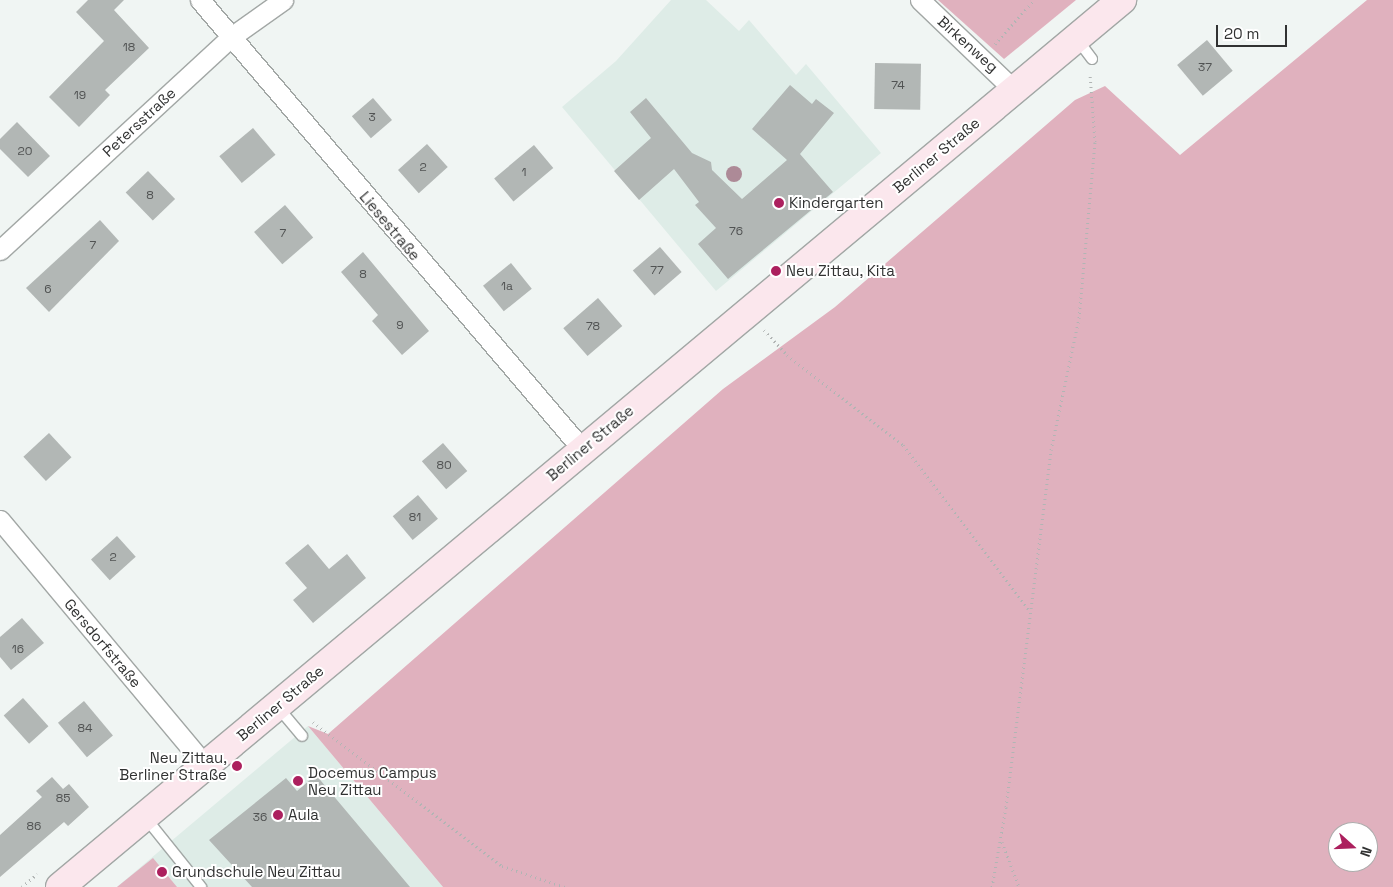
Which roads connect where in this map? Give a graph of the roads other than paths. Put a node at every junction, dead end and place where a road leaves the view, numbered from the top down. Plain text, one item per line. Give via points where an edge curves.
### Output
1 (200, 0) edge
2 (283, 0) edge
3 (920, 0) edge
4 (1122, 0) edge
5 (231, 37) junction
6 (1014, 90) junction
7 (0, 250) edge
8 (582, 449) junction
9 (0, 520) edge
10 (285, 715) junction
11 (302, 736) dead end
12 (205, 766) junction
13 (145, 816) junction
14 (60, 887) edge
15 (201, 887) edge

1 - 5 street, Liesestraße
2 - 5 street, Petersstraße
3 - 6 street, Birkenweg
4 - 6 main road, Berliner Straße via 1084,48
5 - 7 street, Petersstraße
5 - 8 street, Liesestraße
6 - 8 main road, Berliner Straße
8 - 10 main road, Berliner Straße
9 - 12 street, Gersdorfstraße
10 - 11 lane
10 - 12 main road, Berliner Straße
12 - 13 main road, Berliner Straße
13 - 14 main road, Berliner Straße
13 - 15 lane

